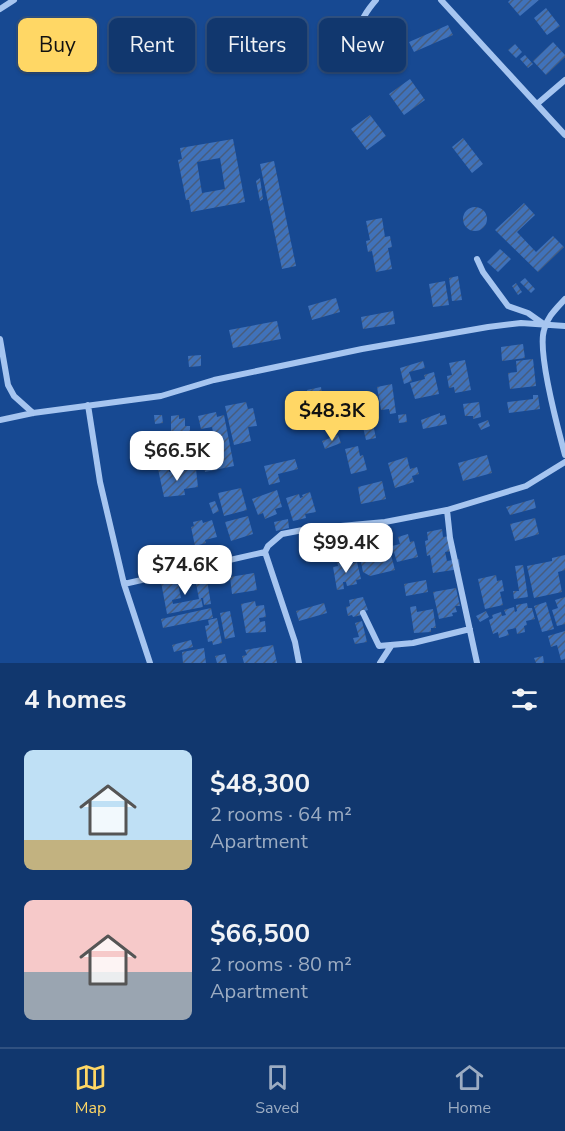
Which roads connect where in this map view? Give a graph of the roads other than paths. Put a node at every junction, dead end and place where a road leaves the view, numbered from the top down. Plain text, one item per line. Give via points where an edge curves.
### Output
1 (14, 0) edge
2 (441, 0) edge
3 (373, 1) edge
4 (0, 9) edge
5 (362, 18) edge
6 (565, 80) edge
7 (537, 104) junction
8 (565, 135) edge
9 (477, 259) dead end
10 (565, 299) edge
11 (545, 326) junction
12 (565, 326) edge
13 (0, 339) edge
14 (88, 405) junction
15 (33, 412) junction
16 (0, 420) edge
17 (565, 455) edge
18 (565, 462) edge
19 (447, 510) junction
20 (266, 552) junction
21 (124, 584) junction
22 (363, 613) dead end
23 (470, 629) junction
24 (391, 646) junction
25 (150, 663) edge
26 (299, 663) edge
27 (380, 663) edge
28 (477, 663) edge

1 - 4 street
2 - 7 street
3 - 5 street
6 - 7 street
7 - 8 street
9 - 11 street via 508,306 528,313
10 - 11 street
11 - 12 street
11 - 14 street via 521,323 488,327 214,380 161,396
11 - 17 street via 542,338 548,384
13 - 15 street via 8,384 14,396
14 - 15 street
14 - 21 street via 100,482
15 - 16 street
18 - 19 street via 526,486
19 - 20 street via 386,522 282,534
19 - 23 street
20 - 21 street
20 - 26 street
21 - 25 street
22 - 24 street via 377,644
23 - 24 street
23 - 28 street
24 - 27 street

